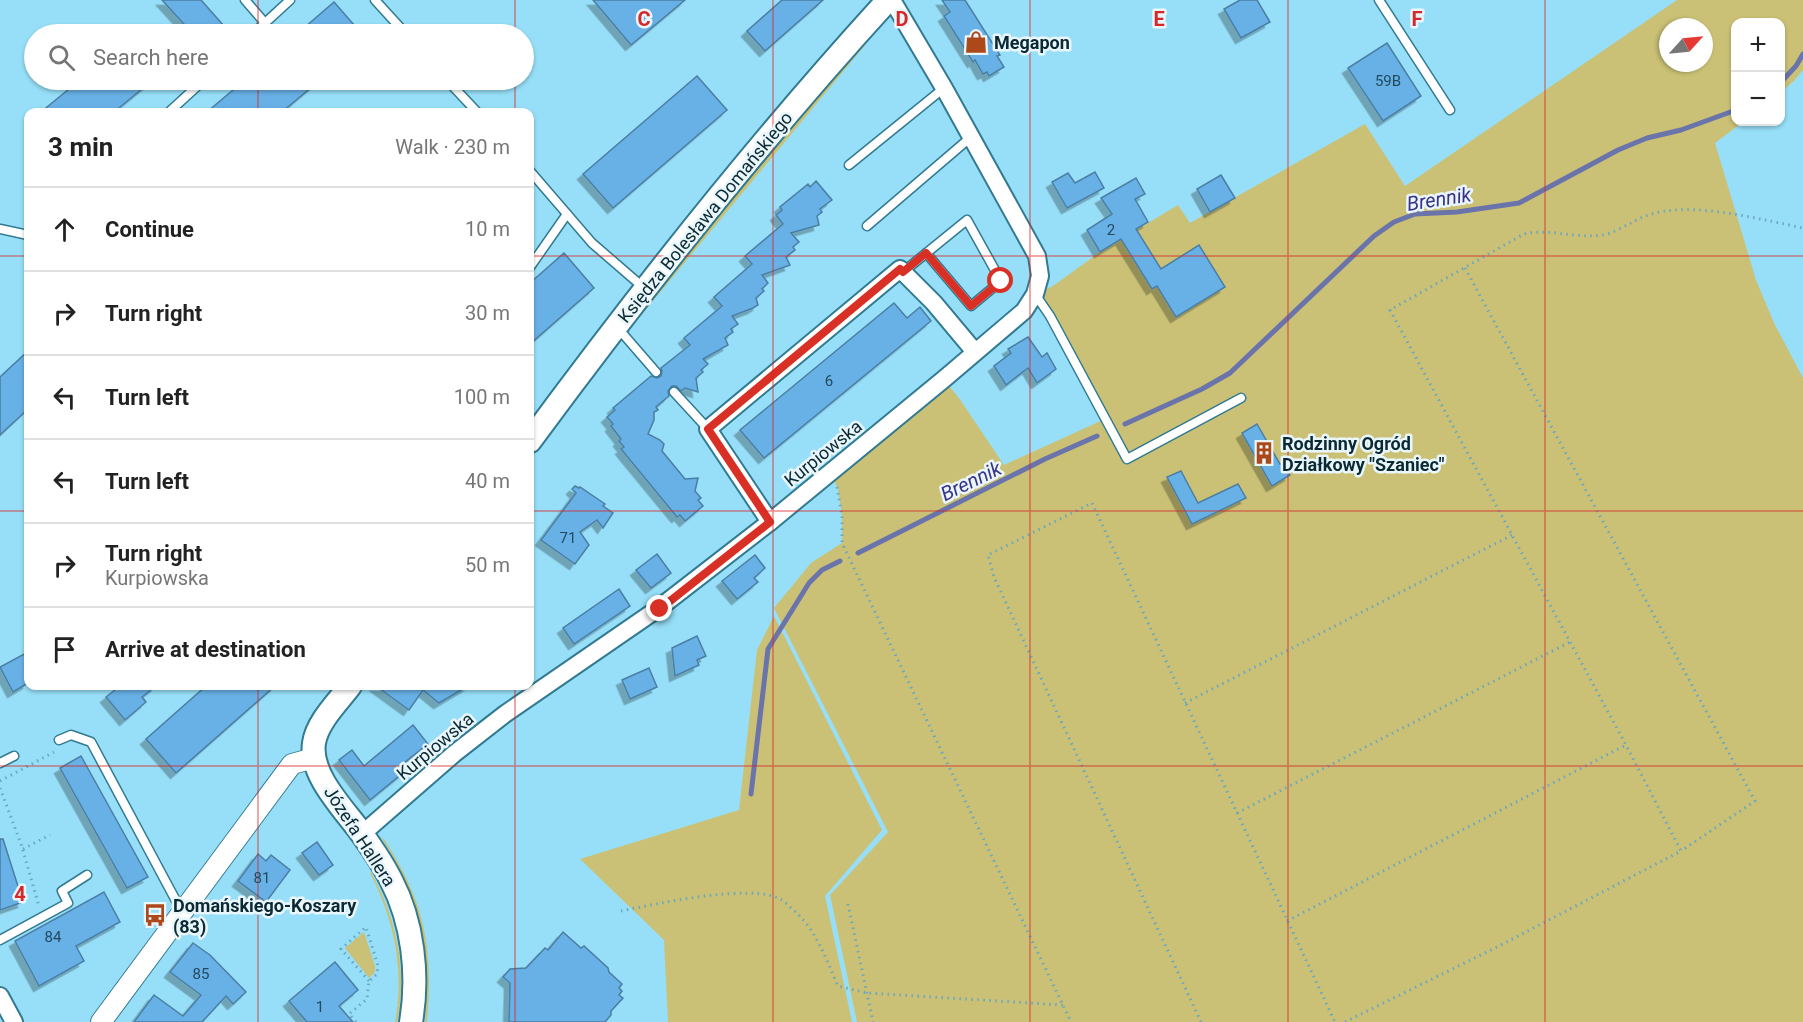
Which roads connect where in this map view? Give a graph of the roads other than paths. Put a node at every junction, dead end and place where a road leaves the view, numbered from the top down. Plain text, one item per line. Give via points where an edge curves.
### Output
1 (245, 0) edge
2 (290, 0) edge
3 (375, 0) edge
4 (890, 0) edge
5 (1379, 0) edge
6 (265, 23) joint
7 (397, 24) edge
8 (944, 88) junction
9 (193, 90) edge
10 (456, 90) edge
11 (173, 108) edge
12 (473, 108) edge
13 (1450, 110) dead end
14 (971, 137) junction
15 (849, 165) dead end
16 (534, 176) edge
17 (567, 214) junction
18 (867, 226) dead end
19 (0, 229) edge
20 (24, 234) edge
21 (926, 253) junction
22 (534, 261) edge
23 (903, 272) junction
24 (645, 289) junction
25 (1035, 294) junction
26 (616, 326) junction
27 (975, 352) junction
28 (656, 372) dead end
29 (674, 392) dead end
30 (1241, 398) dead end
31 (708, 429) junction
32 (534, 436) edge
33 (770, 522) junction
34 (347, 690) edge
35 (59, 740) dead end
36 (14, 756) dead end
37 (314, 758) junction
38 (0, 763) edge
39 (362, 834) junction
40 (87, 875) dead end
41 (182, 912) junction
42 (0, 940) edge
43 (0, 996) edge
44 (14, 1022) edge
45 (101, 1022) edge
46 (411, 1022) edge

1 - 6 lane
2 - 6 lane
3 - 7 lane
4 - 8 street
4 - 24 main road, Księdza Bolesława Domańskiego via 847,45
5 - 13 lane
8 - 14 street
8 - 15 lane
9 - 11 lane
10 - 12 lane
14 - 18 lane
14 - 25 street via 1037,256 1040,276
16 - 17 lane
17 - 22 lane
17 - 24 lane via 592,243
19 - 20 lane
21 - 21 lane via 967,220 1001,281 971,306
21 - 23 lane
23 - 27 street
23 - 31 street via 900,269
24 - 26 main road, Księdza Bolesława Domańskiego
25 - 27 street, Kurpiowska via 1024,311
25 - 30 lane via 1126,459
26 - 28 lane
26 - 32 main road, Księdza Bolesława Domańskiego
27 - 33 street, Kurpiowska
29 - 31 lane
31 - 33 street
33 - 39 street, Kurpiowska via 660,609 505,714
34 - 37 main road via 319,728
35 - 41 lane via 71,735 92,742
36 - 38 lane
37 - 39 main road, Józefa Hallera via 319,774
37 - 41 street via 292,764
39 - 46 main road, Józefa Hallera via 392,882 407,923 414,969
40 - 42 lane via 62,891 68,903
41 - 45 street
43 - 44 street

